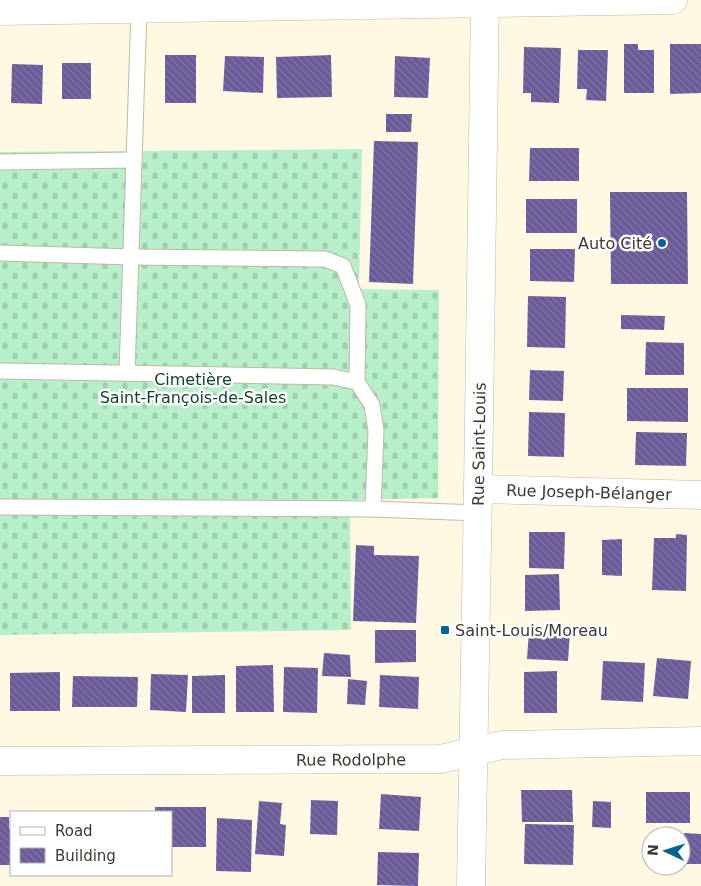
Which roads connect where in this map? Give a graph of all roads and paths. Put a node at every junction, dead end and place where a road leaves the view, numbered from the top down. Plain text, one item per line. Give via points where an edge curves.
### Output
1 (673, 0) edge
2 (485, 2) edge
3 (139, 9) junction
4 (0, 11) edge
5 (134, 160) junction
6 (0, 162) edge
7 (0, 253) edge
8 (131, 257) junction
9 (0, 371) edge
10 (127, 373) junction
11 (357, 382) junction
12 (701, 495) edge
13 (478, 501) junction
14 (0, 507) edge
15 (372, 508) junction
16 (701, 741) edge
17 (473, 752) junction
18 (0, 761) edge
19 (471, 886) edge

1 - 2 street
2 - 3 street
2 - 13 street, Rue Saint-Louis
3 - 4 street
3 - 5 lane
5 - 6 lane
5 - 8 lane
7 - 8 lane
8 - 10 lane
8 - 11 lane via 325,259 343,266 358,305
9 - 10 lane
10 - 11 lane via 333,377
11 - 15 lane via 374,414
12 - 13 street, Rue Joseph-Bélanger
13 - 15 lane
13 - 17 street, Rue Saint-Louis
14 - 15 lane
16 - 17 street, Rue Rodolphe via 502,745
17 - 18 street, Rue Rodolphe via 441,758
17 - 19 street, Rue Saint-Louis

